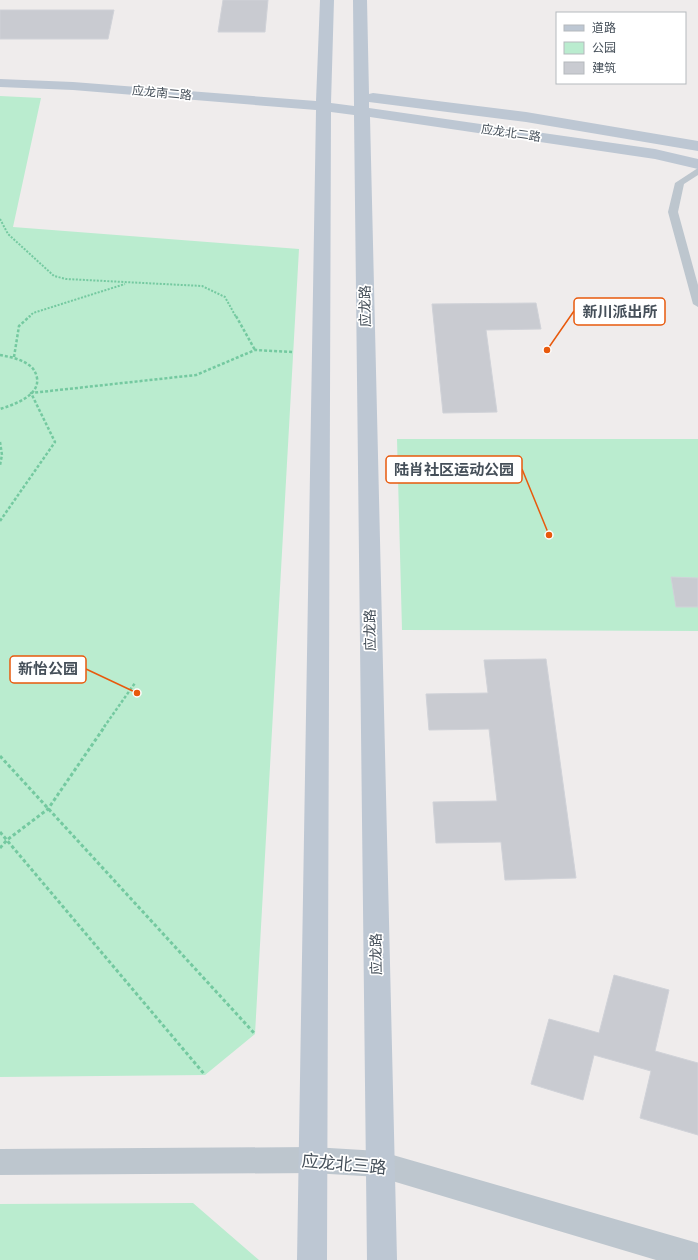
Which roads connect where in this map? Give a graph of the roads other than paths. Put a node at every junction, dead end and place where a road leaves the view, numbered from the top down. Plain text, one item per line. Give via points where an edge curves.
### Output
1 (327, 0) edge
2 (360, 0) edge
3 (0, 71) edge
4 (190, 81) dead end
5 (0, 83) edge
6 (246, 86) dead end
7 (324, 99) junction
8 (362, 104) junction
9 (698, 146) edge
10 (698, 164) edge
11 (698, 171) edge
12 (698, 304) edge
13 (313, 1160) junction
14 (0, 1162) edge
15 (379, 1164) junction
16 (698, 1258) edge
17 (312, 1260) edge
18 (382, 1260) edge

1 - 7 street
2 - 8 street, 应龙路
3 - 4 street, 应龙南二路 via 41,71
5 - 7 street, 应龙南二路
6 - 7 street
7 - 8 street, 应龙北二路
7 - 13 street
8 - 9 street, 应龙北二路 via 526,117
8 - 10 street, 应龙北二路 via 655,154
8 - 15 street, 应龙路
11 - 12 lane via 680,183 673,212
13 - 14 street, 应龙北三路
13 - 15 street, 应龙北三路
13 - 17 street
15 - 16 street, 应龙北三路
15 - 18 street, 应龙路

